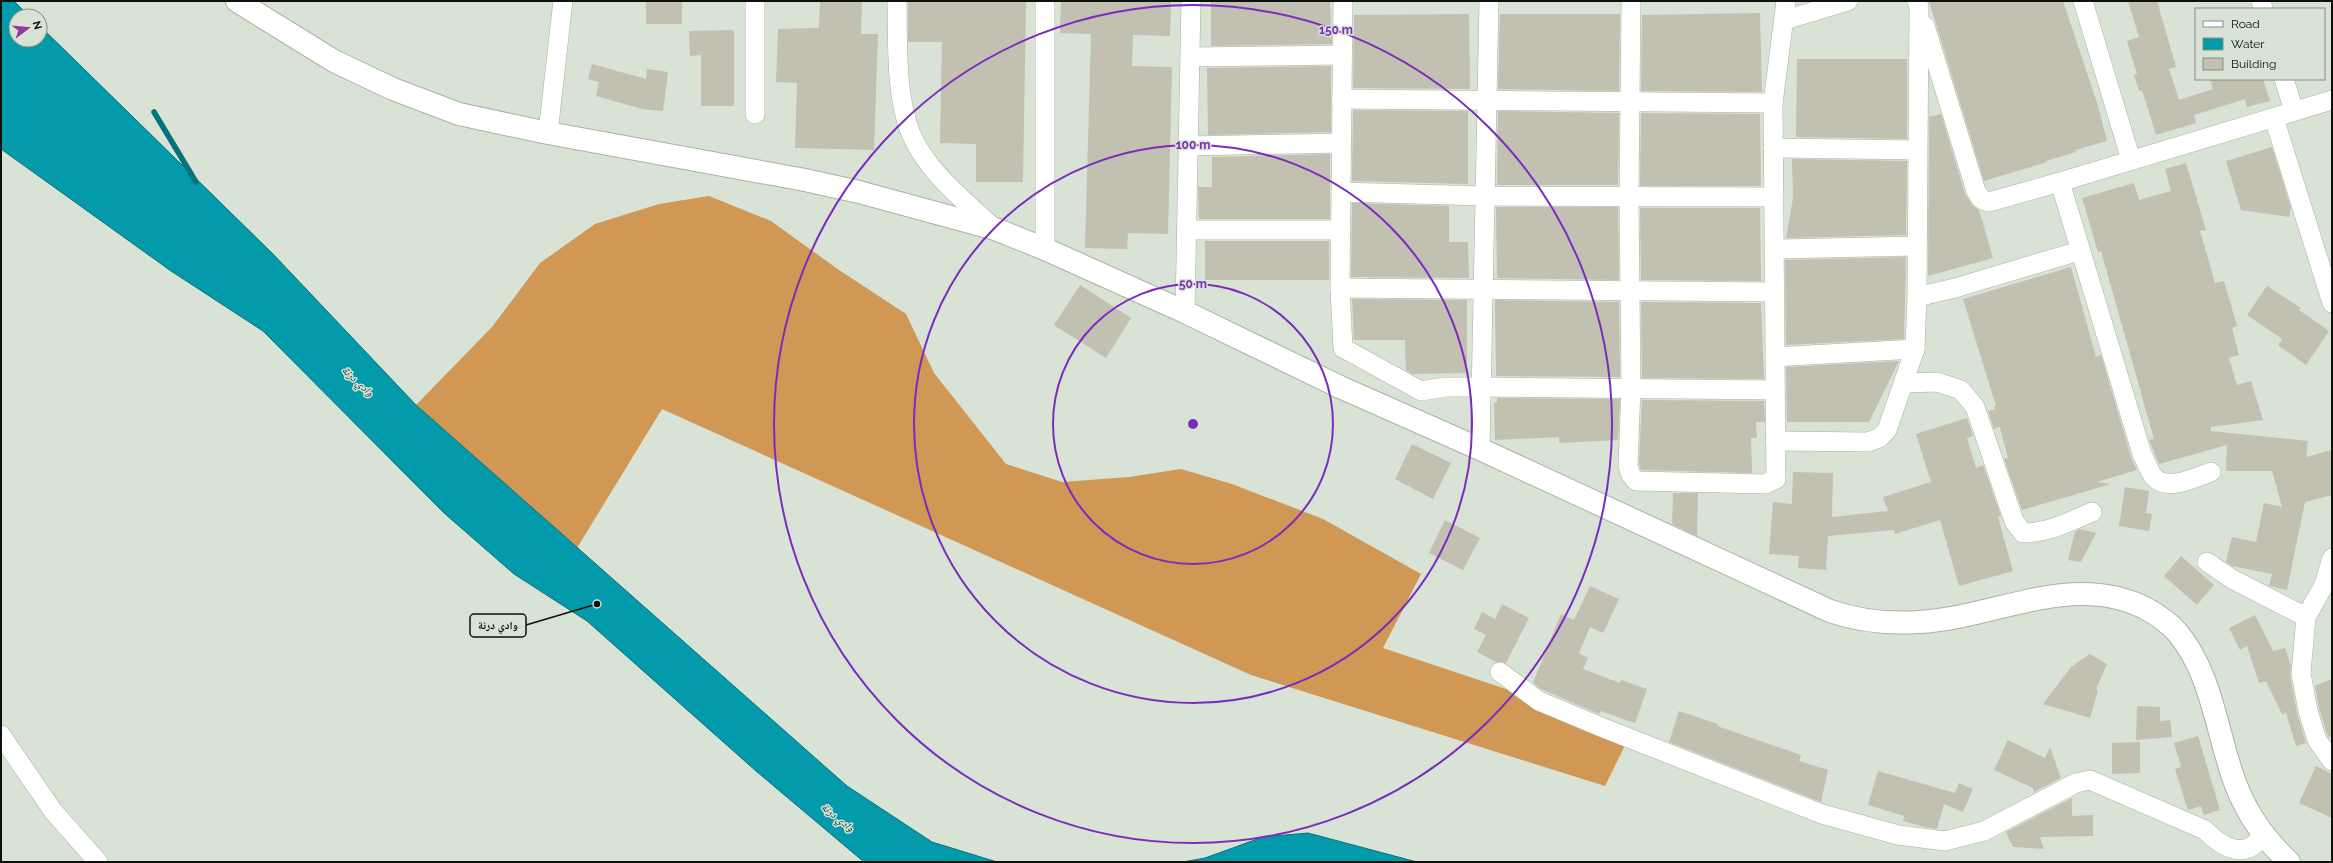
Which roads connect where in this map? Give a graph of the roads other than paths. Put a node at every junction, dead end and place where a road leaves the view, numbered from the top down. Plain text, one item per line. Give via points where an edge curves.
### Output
1 (237, 1) edge
2 (562, 1) edge
3 (755, 1) edge
4 (897, 1) edge
5 (1045, 1) edge
6 (1191, 1) edge
7 (1343, 1) edge
8 (1490, 1) edge
9 (1631, 1) edge
10 (1786, 1) edge
11 (1848, 1) edge
12 (2083, 1) edge
13 (1918, 4) edge
14 (1785, 20) junction
15 (1342, 55) junction
16 (1190, 57) junction
17 (2284, 80) edge
18 (1341, 98) junction
19 (2332, 100) edge
20 (1487, 101) junction
21 (1630, 102) junction
22 (1773, 103) junction
23 (2294, 111) junction
24 (755, 114) dead end
25 (2274, 118) junction
26 (548, 133) junction
27 (1341, 143) junction
28 (1188, 146) junction
29 (1773, 148) junction
30 (1917, 150) junction
31 (2131, 160) junction
32 (2060, 182) junction
33 (1341, 192) junction
34 (1485, 196) junction
35 (1629, 197) junction
36 (1774, 197) junction
37 (995, 229) junction
38 (1186, 230) junction
39 (1341, 230) junction
40 (1918, 246) junction
41 (1045, 249) junction
42 (1774, 249) junction
43 (2079, 251) junction
44 (1340, 288) junction
45 (1483, 289) junction
46 (1630, 290) junction
47 (1774, 292) junction
48 (1917, 297) junction
49 (2332, 303) edge
50 (1185, 312) junction
51 (1915, 349) junction
52 (1775, 357) junction
53 (1904, 383) junction
54 (1481, 387) junction
55 (1630, 388) junction
56 (1775, 390) junction
57 (1775, 441) junction
58 (1480, 449) junction
59 (2211, 472) dead end
60 (2092, 512) dead end
61 (2332, 558) edge
62 (2207, 562) dead end
63 (2306, 617) junction
64 (1500, 672) dead end
65 (1, 734) edge
66 (2332, 761) edge
67 (2263, 835) junction
68 (98, 862) edge
69 (2289, 862) edge

1 - 26 street via 334,61 393,89 459,114
2 - 26 street
3 - 24 street
4 - 37 street via 900,87 911,133 925,159 954,191
5 - 41 street
6 - 16 street
7 - 15 street
8 - 20 street
9 - 21 street
10 - 14 street
11 - 14 street
12 - 31 street
13 - 30 street
13 - 32 street via 1976,191 1981,199 1989,202
14 - 22 street
15 - 16 street
15 - 18 street
16 - 28 street
17 - 23 street
18 - 20 street
18 - 27 street
19 - 23 street
20 - 21 street
20 - 34 street
21 - 22 street
21 - 35 street
22 - 29 street
23 - 25 street
25 - 31 street
25 - 49 street
26 - 37 street via 805,180
27 - 28 street
27 - 33 street
28 - 38 street
29 - 30 street
29 - 36 street
30 - 40 street
31 - 32 street
32 - 43 street
33 - 34 street
33 - 39 street
34 - 35 street
34 - 45 street
35 - 36 street
35 - 46 street
36 - 42 street
37 - 41 street
38 - 39 street
38 - 50 street
39 - 44 street
40 - 42 street
40 - 48 street
41 - 50 street
42 - 47 street
43 - 48 street
43 - 59 street via 2142,454 2154,477 2166,484
44 - 45 street
44 - 54 street via 1343,348 1420,391 1446,387
45 - 46 street
45 - 54 street
46 - 47 street
46 - 55 street
47 - 52 street
48 - 51 street
50 - 58 street via 1340,387
51 - 52 street
51 - 53 street
52 - 56 street
53 - 57 street via 1887,430 1879,438 1868,442
53 - 60 street via 1937,382 1961,390 1975,407 2014,521 2023,533 2038,533 2055,528
54 - 55 street
54 - 58 street
55 - 56 street
55 - 57 street via 1628,466 1636,481 1765,484 1776,479
56 - 57 street
58 - 67 street via 1850,618 1870,622 1920,622 2073,593 2102,594 2129,600 2154,613 2176,631 2193,653 2209,693 2232,774 2242,799
61 - 63 street via 2324,586
62 - 63 street via 2232,579
63 - 66 street via 2301,673 2308,711 2317,740
64 - 67 street via 1539,701 1601,727 1822,814 1898,835 1945,841 1984,831 2076,783 2090,780 2204,830 2216,843 2228,847 2244,850 2254,847
65 - 68 street via 53,811
67 - 69 street

